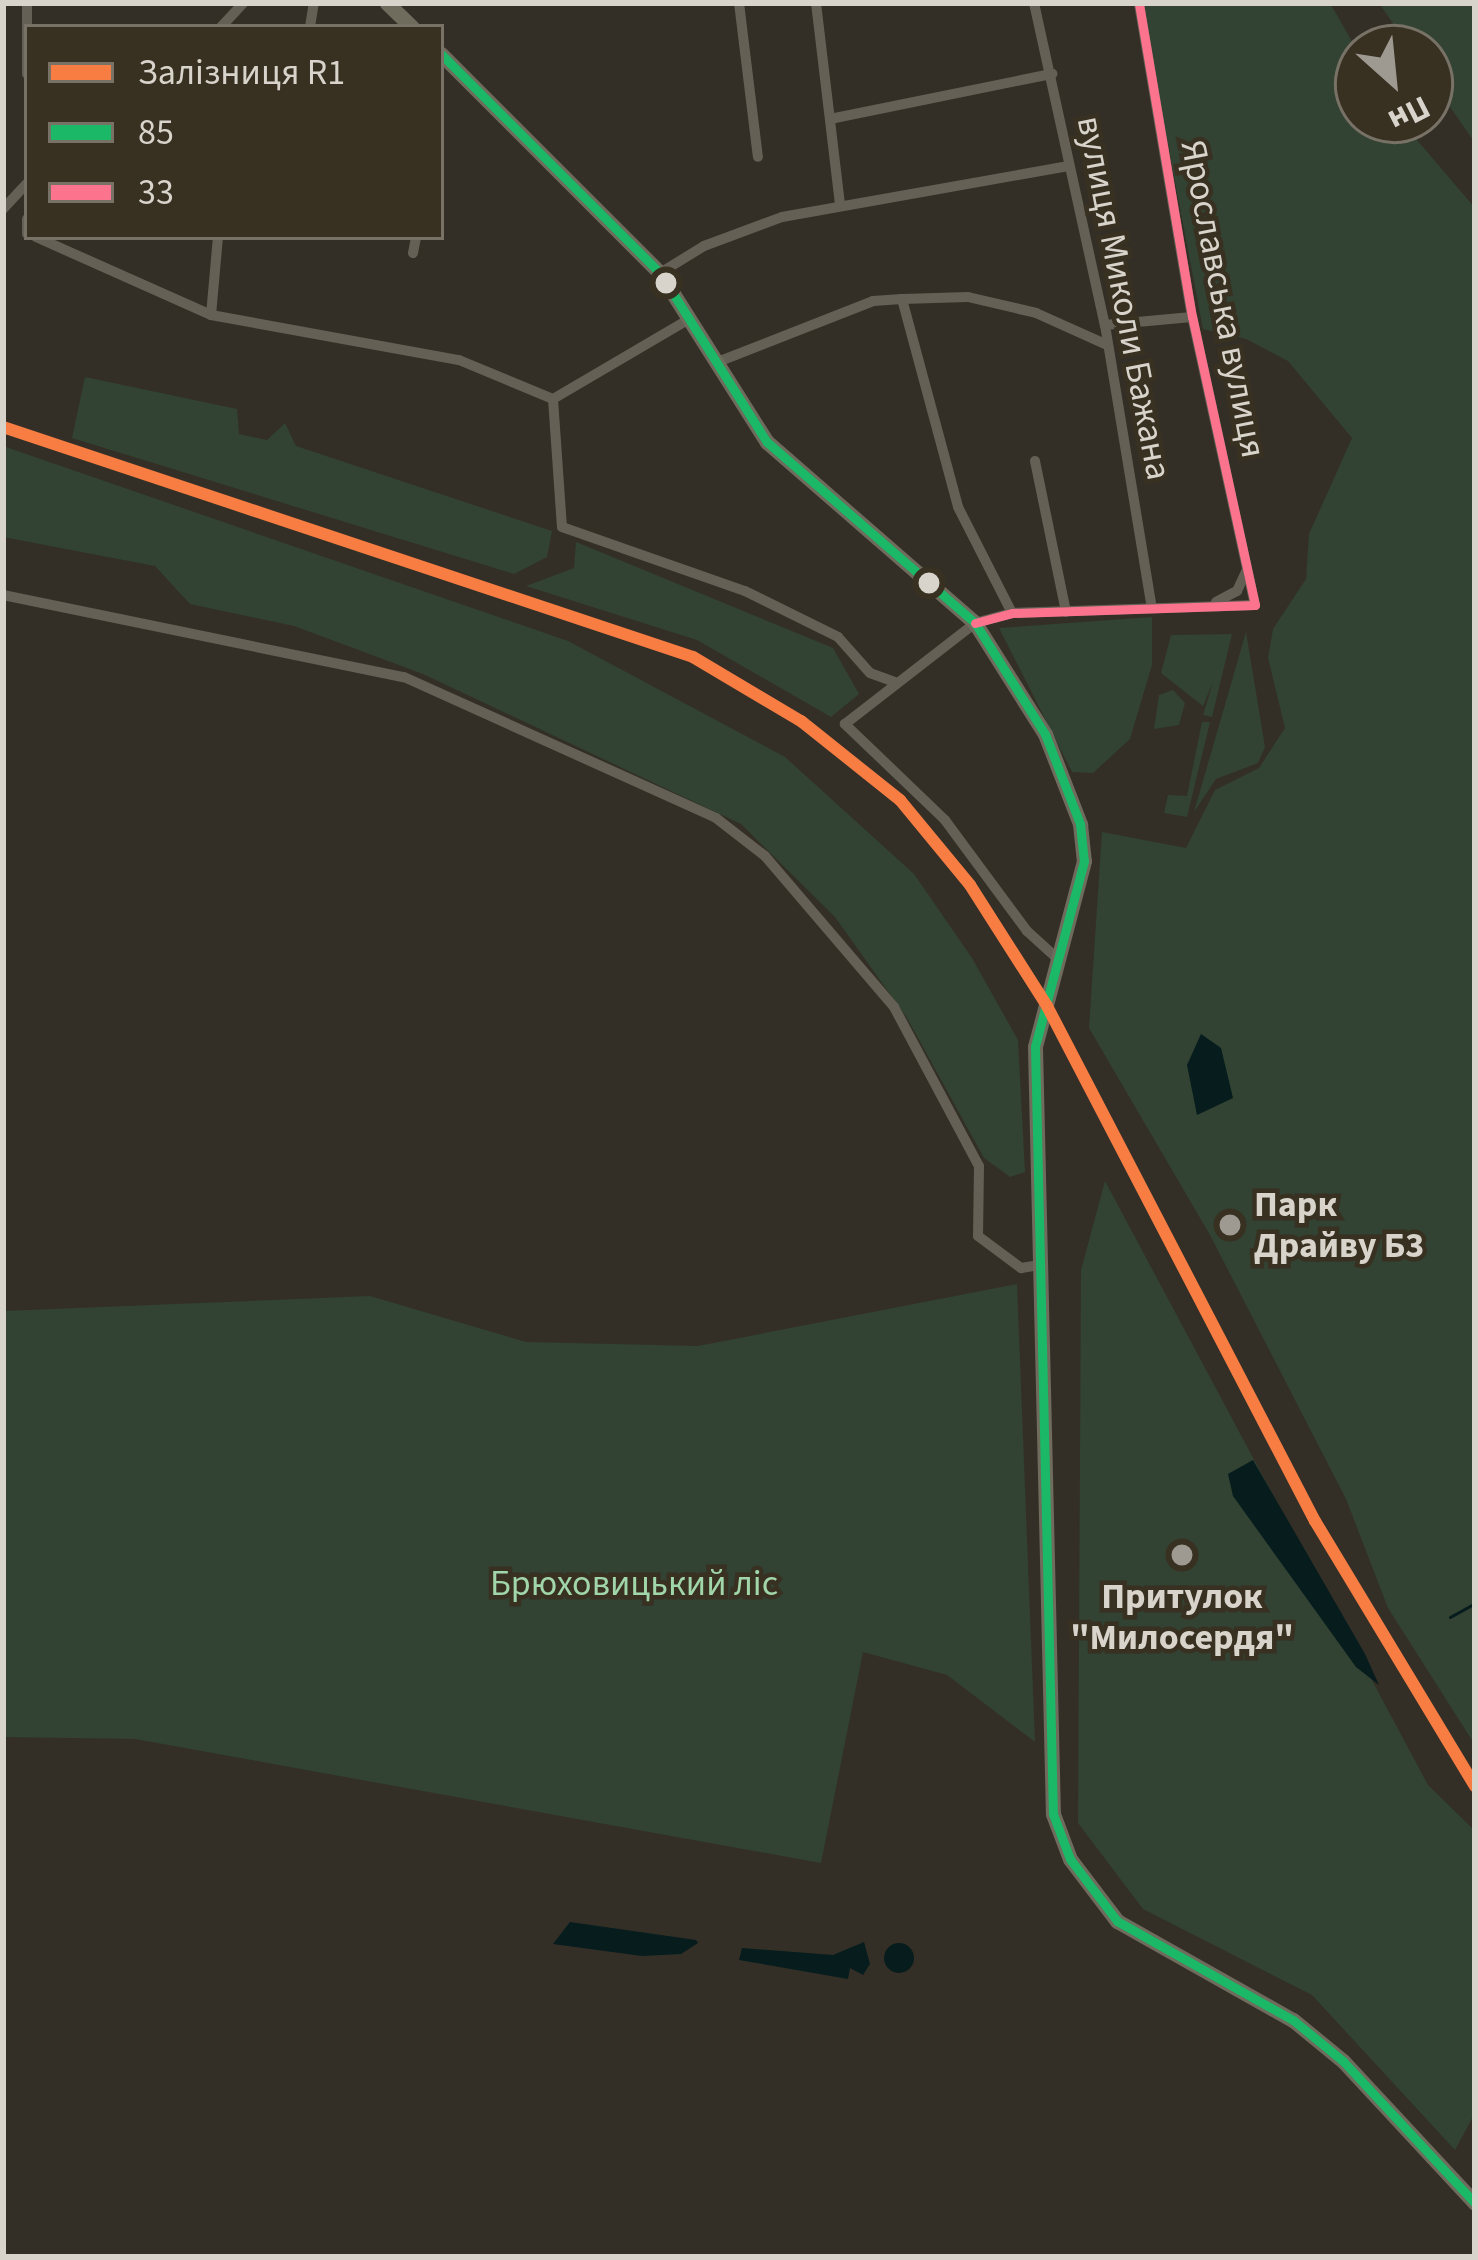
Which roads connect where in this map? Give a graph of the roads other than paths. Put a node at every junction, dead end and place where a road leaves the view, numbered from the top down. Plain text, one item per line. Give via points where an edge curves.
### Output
1 (387, 3) edge
2 (739, 3) edge
3 (816, 3) edge
4 (1034, 3) edge
5 (1139, 3) edge
6 (409, 24) edge
7 (444, 61) edge
8 (1052, 74) junction
9 (830, 119) junction
10 (758, 157) dead end
11 (1068, 166) junction
12 (24, 186) edge
13 (840, 205) junction
14 (3, 209) edge
15 (40, 240) edge
16 (218, 240) edge
17 (415, 240) edge
18 (413, 253) dead end
19 (660, 273) junction
20 (902, 299) junction
21 (212, 315) junction
22 (1192, 317) junction
23 (691, 318) junction
24 (1105, 326) junction
25 (1105, 344) junction
26 (715, 362) junction
27 (553, 399) junction
28 (1034, 461) dead end
29 (1247, 567) junction
30 (3, 596) edge
31 (1150, 604) junction
32 (1211, 604) junction
33 (1066, 612) junction
34 (1012, 613) junction
35 (975, 623) junction
36 (896, 682) junction
37 (1061, 962) junction
38 (1040, 1265) junction
39 (1475, 2203) edge

1 - 6 main road
2 - 10 street
3 - 9 street
4 - 8 street, вулиця Миколи Бажана
5 - 22 street, Ярославська вулиця
7 - 19 main road
8 - 9 street
8 - 11 street, вулиця Миколи Бажана
9 - 13 street
11 - 13 street
11 - 24 street, вулиця Миколи Бажана
12 - 14 street
13 - 19 street via 747,229
15 - 21 street
16 - 21 street
17 - 18 street
19 - 23 main road
20 - 25 street via 968,297 1036,313
20 - 26 street via 874,301
20 - 34 street via 958,507
21 - 27 street via 459,359
22 - 24 street
22 - 29 street, Ярославська вулиця
23 - 26 main road
23 - 27 street
24 - 25 street, вулиця Миколи Бажана
25 - 31 street, вулиця Миколи Бажана
26 - 35 main road via 766,442
27 - 36 street via 562,527 745,591 838,637 869,673
28 - 33 street
29 - 32 street via 1237,591
29 - 32 street, Ярославська вулиця via 1255,604
30 - 38 street via 404,677 716,818 765,856 894,1007 979,1166 978,1236 1021,1268
31 - 32 street
31 - 33 street
33 - 34 street
34 - 35 street
35 - 36 street
35 - 37 main road via 1029,700 1080,824 1083,888
36 - 37 street via 846,728 945,820 1027,931
37 - 38 main road via 1035,1047
38 - 39 main road via 1049,1761 1062,1843 1117,1921 1310,2034

